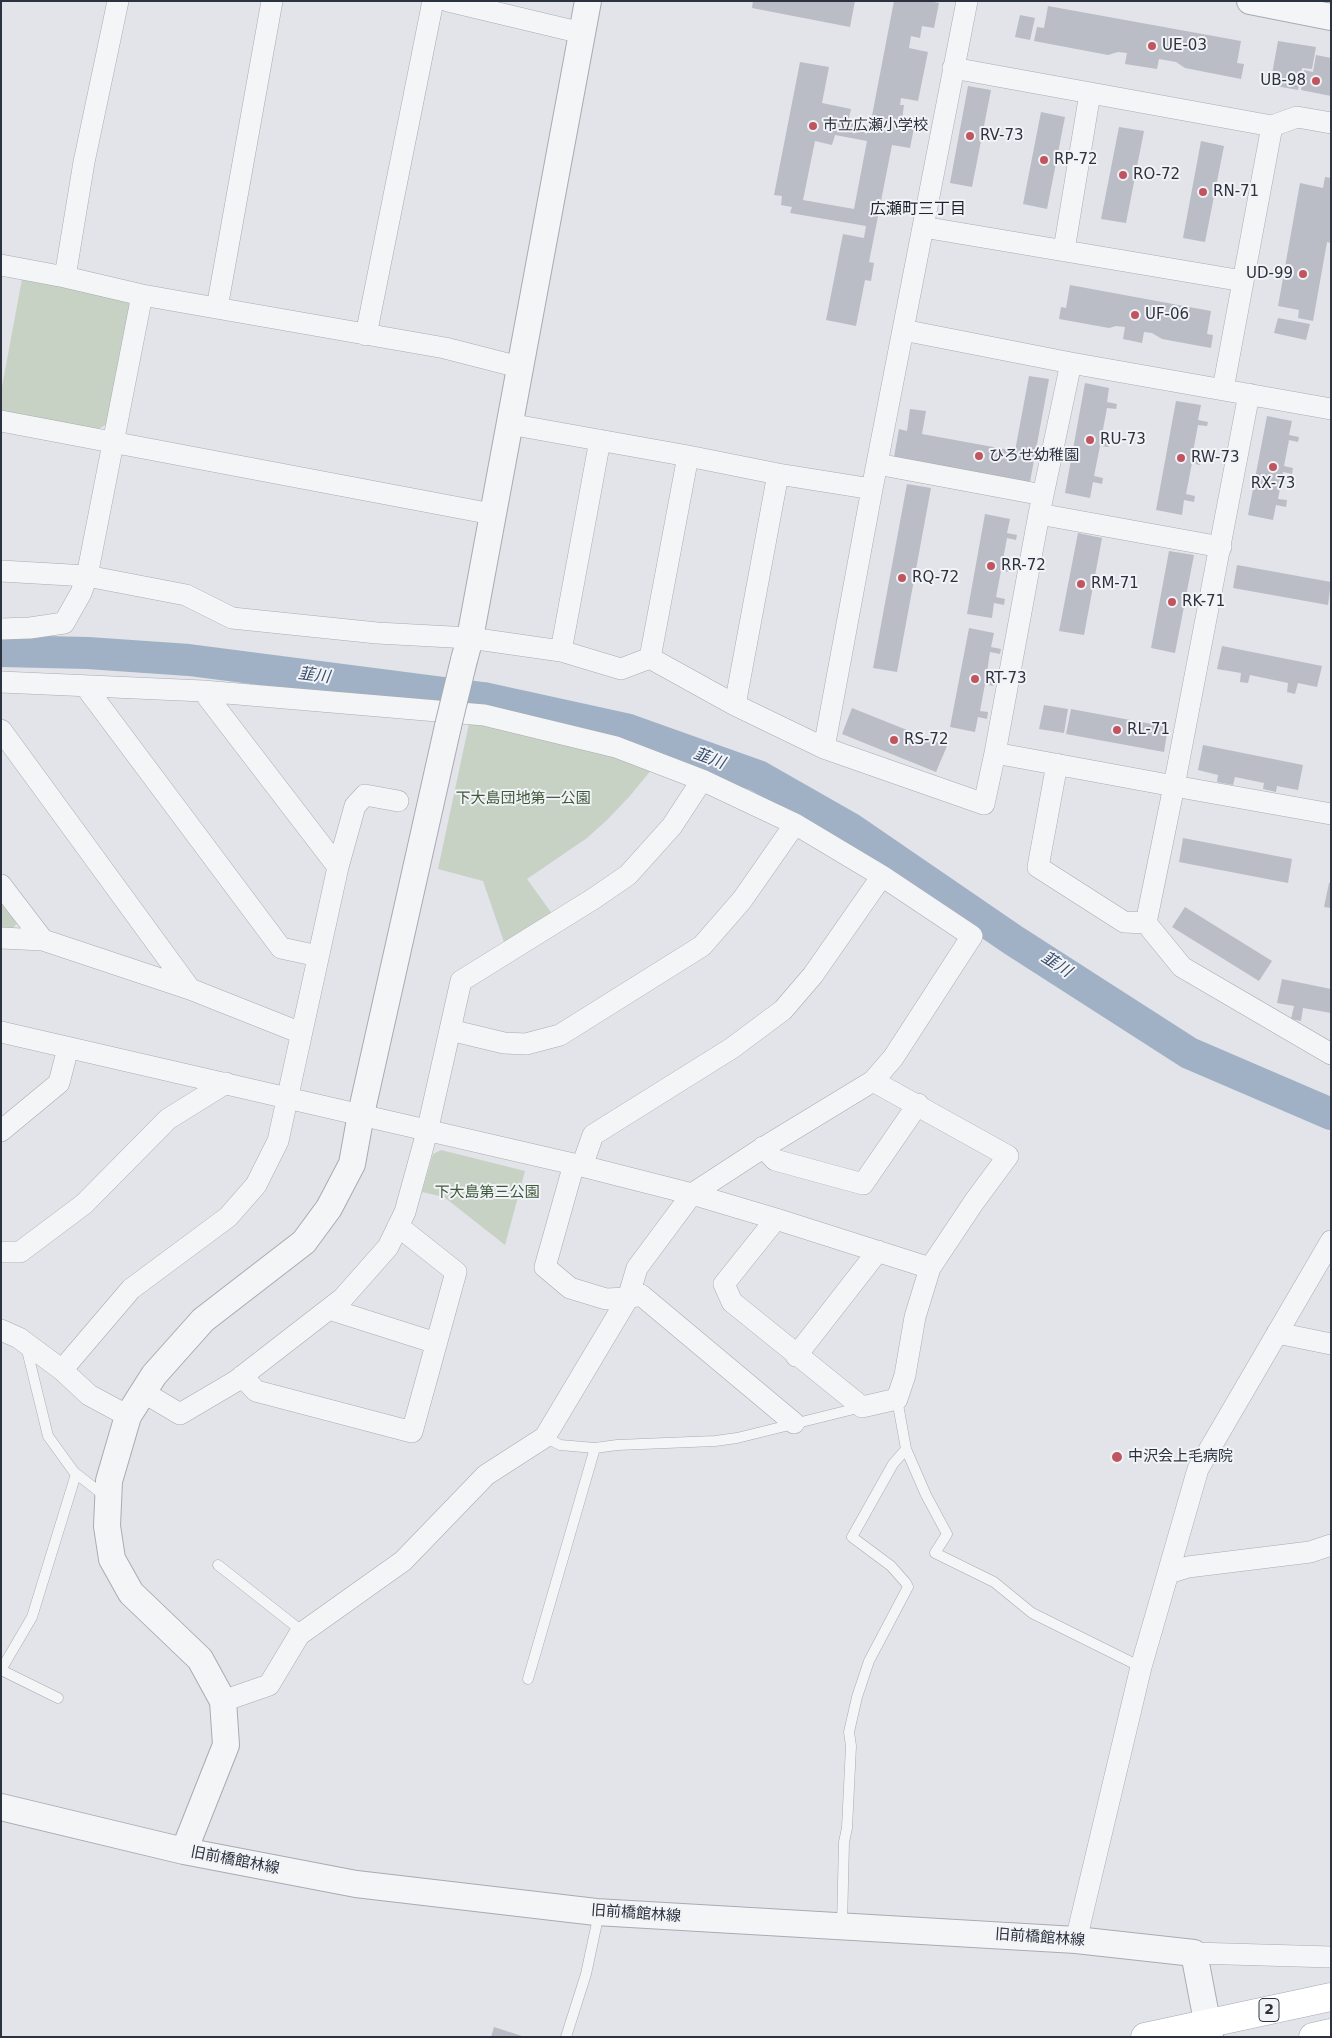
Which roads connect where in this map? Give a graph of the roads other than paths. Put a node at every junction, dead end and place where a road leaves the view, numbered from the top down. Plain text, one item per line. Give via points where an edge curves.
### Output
1 (118, 1) edge
2 (272, 1) edge
3 (433, 1) edge
4 (448, 1) edge
5 (588, 1) edge
6 (967, 1) edge
7 (1250, 1) edge
8 (1331, 17) edge
9 (582, 33) junction
10 (953, 68) junction
11 (1090, 92) junction
12 (1331, 123) edge
13 (1272, 126) junction
14 (923, 227) junction
15 (1064, 250) junction
16 (1, 265) edge
17 (65, 277) junction
18 (1243, 281) junction
19 (142, 295) junction
20 (216, 308) junction
21 (904, 330) junction
22 (366, 335) junction
23 (1071, 363) junction
24 (519, 367) junction
25 (1223, 389) junction
26 (1249, 394) junction
27 (1331, 408) edge
28 (1, 421) edge
29 (508, 424) junction
30 (600, 440) junction
31 (112, 441) junction
32 (688, 456) junction
33 (877, 464) junction
34 (778, 474) junction
35 (872, 488) junction
36 (1041, 505) junction
37 (492, 514) junction
38 (1221, 547) junction
39 (1, 570) edge
40 (87, 576) junction
41 (1, 629) edge
42 (467, 649) junction
43 (561, 651) junction
44 (650, 658) junction
45 (1, 682) edge
46 (85, 686) junction
47 (203, 691) junction
48 (735, 705) junction
49 (1, 730) edge
50 (824, 748) junction
51 (995, 753) junction
52 (1057, 764) junction
53 (702, 780) junction
54 (1174, 786) junction
55 (398, 801) dead end
56 (1331, 814) edge
57 (795, 824) junction
58 (338, 867) junction
59 (882, 876) junction
60 (1, 885) edge
61 (1146, 923) junction
62 (1, 938) edge
63 (43, 940) junction
64 (318, 956) junction
65 (190, 990) junction
66 (450, 1030) junction
67 (1, 1032) edge
68 (301, 1033) junction
69 (68, 1048) junction
70 (1331, 1054) edge
71 (873, 1081) junction
72 (226, 1083) junction
73 (288, 1097) junction
74 (918, 1104) junction
75 (361, 1114) junction
76 (1, 1131) edge
77 (427, 1132) junction
78 (764, 1148) junction
79 (578, 1165) junction
80 (692, 1194) junction
81 (776, 1219) junction
82 (398, 1226) junction
83 (1331, 1241) edge
84 (1, 1252) edge
85 (878, 1252) junction
86 (930, 1268) junction
87 (628, 1298) junction
88 (329, 1308) junction
89 (1, 1330) edge
90 (1277, 1333) junction
91 (436, 1342) junction
92 (26, 1343) junction
93 (1331, 1344) edge
94 (796, 1356) junction
95 (62, 1370) junction
96 (242, 1376) junction
97 (143, 1392) junction
98 (897, 1399) junction
99 (862, 1407) junction
100 (128, 1416) junction
101 (794, 1423) junction
102 (544, 1437) junction
103 (595, 1448) junction
104 (906, 1449) junction
105 (76, 1474) junction
106 (109, 1499) junction
107 (1331, 1545) edge
108 (218, 1565) dead end
109 (1169, 1573) junction
110 (303, 1632) junction
111 (1141, 1667) junction
112 (1, 1670) edge
113 (528, 1679) dead end
114 (58, 1698) dead end
115 (223, 1701) junction
116 (1, 1807) edge
117 (184, 1851) junction
118 (599, 1912) junction
119 (842, 1926) junction
120 (1076, 1940) junction
121 (1194, 1953) junction
122 (1331, 1956) edge
123 (1331, 1997) edge
124 (1209, 2030) edge
125 (1331, 2033) edge
126 (566, 2037) edge
127 (1145, 2037) edge
128 (1313, 2037) edge

1 - 17 street via 84,162
2 - 20 street
3 - 22 street
4 - 9 street
5 - 9 street
6 - 10 street
7 - 8 street
9 - 24 street
10 - 11 street
10 - 14 street
11 - 13 street
11 - 15 street
12 - 13 street via 1297,117
13 - 18 street
14 - 15 street
14 - 21 street
15 - 18 street
16 - 17 street
17 - 19 street
18 - 25 street
19 - 20 street
19 - 31 street
20 - 22 street
21 - 23 street
21 - 33 street
22 - 24 street via 445,348
23 - 25 street
23 - 36 street
24 - 29 street
25 - 26 street
26 - 27 street
26 - 38 street
28 - 31 street
29 - 30 street
29 - 37 street
30 - 32 street
30 - 43 street
31 - 37 street
31 - 40 street
32 - 34 street
32 - 44 street
33 - 35 street
33 - 36 street
34 - 35 street
34 - 48 street
35 - 50 street
36 - 38 street
36 - 51 street
37 - 42 street
38 - 54 street
39 - 40 street
40 - 41 street via 64,622
40 - 42 street via 186,595 232,618 377,634
42 - 43 street
42 - 75 street, bridge
43 - 44 street via 621,669
44 - 48 street
45 - 46 street
46 - 47 street
46 - 64 street via 281,948
47 - 53 street via 484,715 616,747
47 - 58 street
48 - 50 street
49 - 65 street
50 - 51 street via 984,804
51 - 52 street
52 - 54 street
52 - 61 street via 1038,867 1124,922
53 - 57 street
53 - 66 street via 672,826 628,875 461,981
54 - 56 street
54 - 61 street
55 - 58 street via 365,795 355,806
57 - 59 street
57 - 66 street via 742,900 702,946 560,1035 526,1044 504,1043
58 - 64 street
59 - 71 street via 972,936 893,1058
59 - 79 street via 813,975 783,1010 732,1048 594,1135
60 - 63 street
61 - 70 street via 1182,967
62 - 63 street
63 - 65 street
64 - 68 street
65 - 68 street
66 - 77 street
67 - 69 street
68 - 73 street
69 - 72 street
69 - 76 street via 60,1083
71 - 74 street
71 - 78 street
72 - 73 street
72 - 84 street via 168,1119 76,1210 20,1252
73 - 75 street
73 - 95 street via 278,1141 256,1185 228,1217 131,1289
74 - 78 street via 863,1184 775,1160
74 - 86 street via 1008,1156
75 - 77 street
75 - 97 street via 352,1164 329,1208 304,1242 203,1320
77 - 79 street
77 - 82 street via 405,1212
78 - 80 street
79 - 80 street
79 - 87 street via 545,1267 570,1288 606,1299
80 - 81 street
80 - 87 street via 637,1268
81 - 85 street
81 - 94 street via 724,1284 732,1302
82 - 88 street via 388,1247 343,1298
82 - 91 street via 456,1272
83 - 90 street
85 - 86 street
85 - 94 street
86 - 98 street via 915,1317 905,1375
87 - 101 street via 641,1295
87 - 102 street
88 - 91 street
88 - 96 street
89 - 92 street
90 - 93 street
90 - 109 street via 1198,1469
91 - 96 street via 412,1432 256,1391
92 - 95 street
92 - 105 lane via 48,1436
94 - 99 street
95 - 100 street via 89,1395
96 - 97 street via 180,1414
97 - 100 street
98 - 99 street
98 - 104 lane
99 - 101 lane
100 - 106 street via 110,1481
101 - 103 lane via 715,1441
102 - 103 lane via 560,1446
102 - 110 street via 486,1475 403,1561
103 - 113 lane
104 - 111 lane via 947,1534 935,1553 994,1582 1032,1613
104 - 119 lane via 893,1464 852,1537 891,1566 908,1587 869,1661 850,1732
105 - 106 lane
105 - 112 lane via 32,1617
106 - 115 street via 107,1526 112,1558 131,1593 200,1659
107 - 109 street via 1310,1552 1188,1567
108 - 110 lane
109 - 111 street
110 - 115 street via 269,1685
111 - 120 street
112 - 114 lane
115 - 117 street via 226,1746
116 - 117 street, 旧前橋館林線
117 - 118 street, 旧前橋館林線 via 356,1884
118 - 119 street, 旧前橋館林線
118 - 126 lane via 586,1974
119 - 120 street, 旧前橋館林線
120 - 121 street, 旧前橋館林線
121 - 122 street
121 - 124 street
123 - 124 main road, 2
124 - 127 main road, 2
125 - 128 main road

